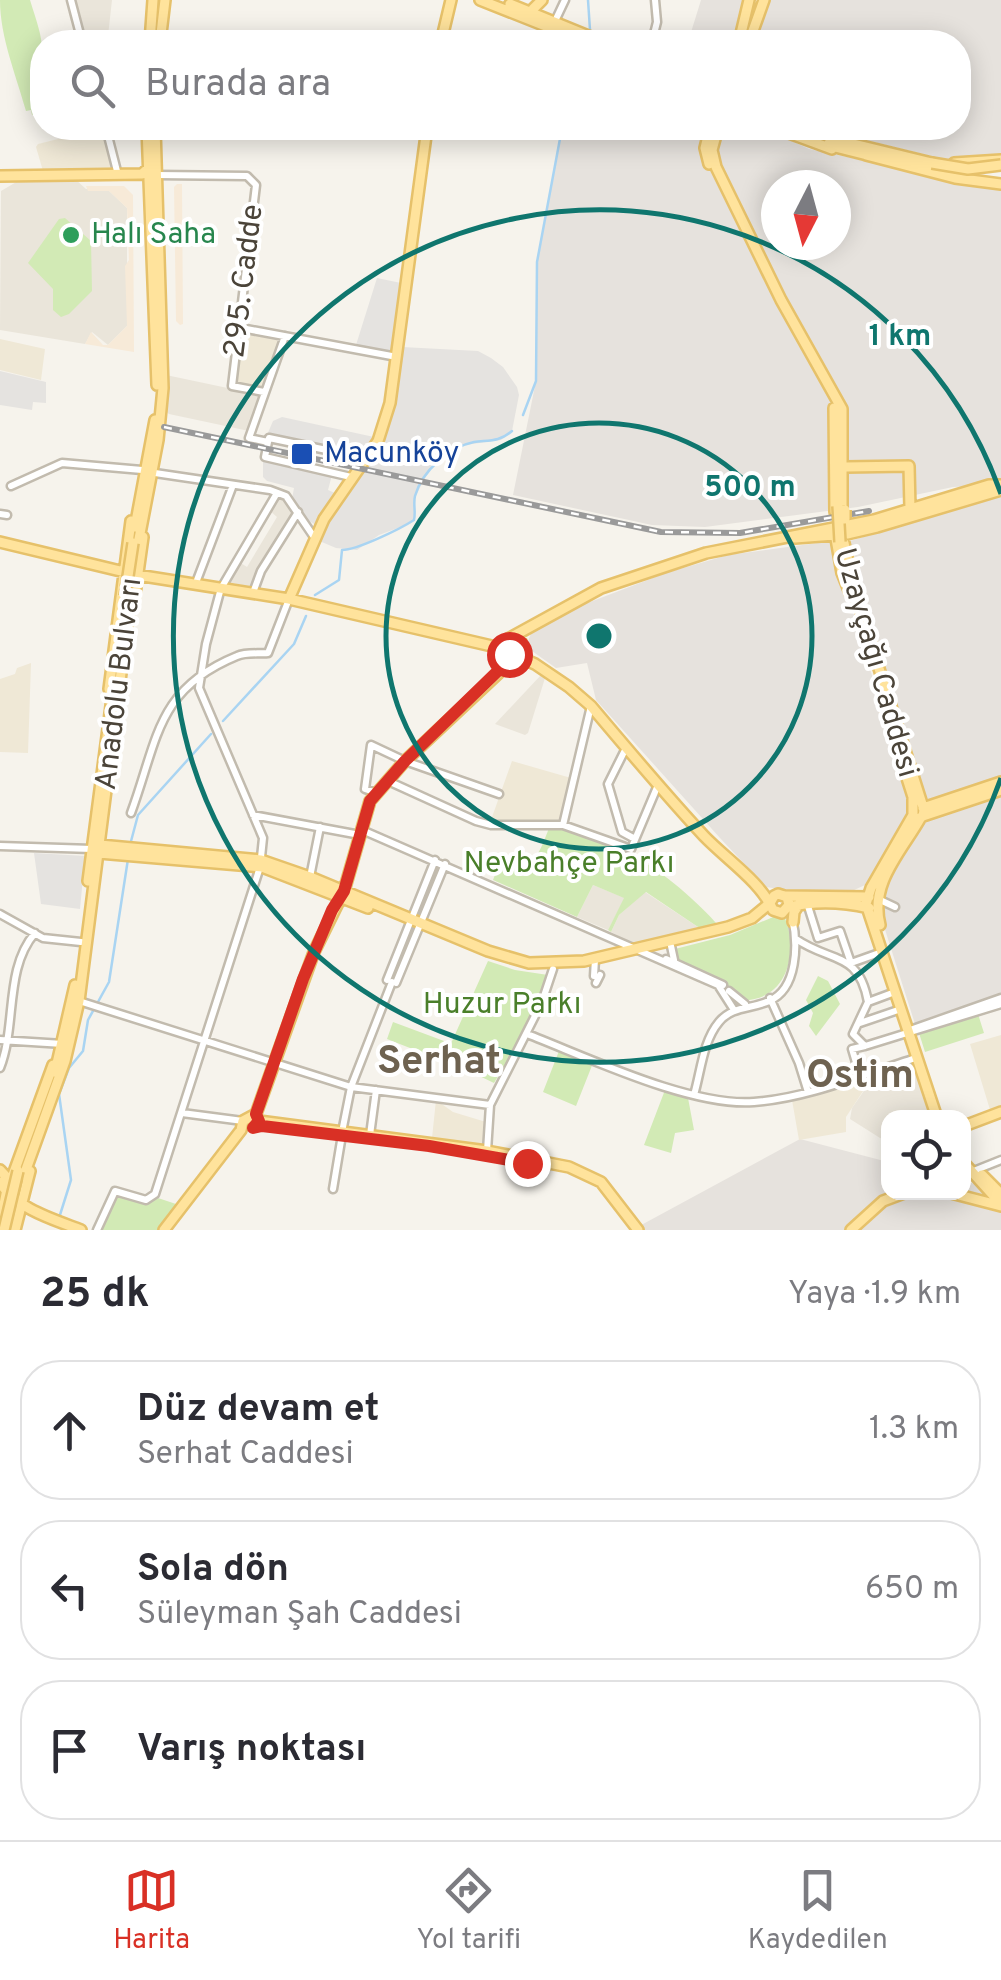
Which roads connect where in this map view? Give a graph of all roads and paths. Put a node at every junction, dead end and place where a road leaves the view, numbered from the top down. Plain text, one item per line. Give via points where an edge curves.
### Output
1 (70, 0) edge
2 (154, 0) edge
3 (164, 0) edge
4 (470, 0) edge
5 (480, 0) edge
6 (498, 0) edge
7 (508, 0) edge
8 (542, 0) edge
9 (565, 0) edge
10 (656, 0) edge
11 (749, 0) edge
12 (764, 0) edge
13 (451, 1) edge
14 (533, 10) junction
15 (556, 24) junction
16 (79, 30) edge
17 (152, 30) edge
18 (161, 30) edge
19 (445, 30) edge
20 (557, 30) edge
21 (566, 30) edge
22 (655, 30) edge
23 (746, 30) edge
24 (749, 30) edge
25 (109, 140) edge
26 (148, 140) edge
27 (154, 140) edge
28 (426, 140) edge
29 (707, 140) edge
30 (715, 140) edge
31 (806, 140) edge
32 (834, 140) edge
33 (828, 141) dead end
34 (851, 148) junction
35 (866, 155) junction
36 (921, 159) junction
37 (998, 164) edge
38 (932, 165) junction
39 (0, 174) edge
40 (118, 175) junction
41 (150, 175) junction
42 (42, 176) junction
43 (19, 178) junction
44 (998, 182) edge
45 (0, 188) edge
46 (241, 328) junction
47 (285, 336) junction
48 (397, 357) junction
49 (264, 392) junction
50 (157, 427) junction
51 (843, 433) junction
52 (268, 442) junction
53 (365, 458) junction
54 (846, 467) junction
55 (142, 470) junction
56 (154, 474) junction
57 (351, 477) junction
58 (232, 485) junction
59 (11, 486) dead end
60 (1001, 488) edge
61 (277, 492) junction
62 (912, 506) junction
63 (298, 512) junction
64 (841, 523) junction
65 (314, 537) junction
66 (0, 542) edge
67 (140, 555) junction
68 (125, 563) junction
69 (137, 572) junction
70 (197, 580) junction
71 (222, 586) junction
72 (254, 590) junction
73 (128, 594) junction
74 (295, 596) junction
75 (517, 640) junction
76 (505, 650) junction
77 (536, 663) junction
78 (200, 676) junction
79 (592, 703) junction
80 (628, 746) junction
81 (405, 761) junction
82 (387, 780) junction
83 (1001, 782) edge
84 (659, 783) junction
85 (1001, 790) edge
86 (376, 793) junction
87 (499, 794) dead end
88 (919, 812) junction
89 (131, 813) dead end
90 (254, 815) junction
91 (269, 817) junction
92 (563, 825) junction
93 (320, 827) junction
94 (361, 832) junction
95 (263, 838) junction
96 (634, 838) junction
97 (0, 846) edge
98 (97, 849) junction
99 (435, 860) junction
100 (260, 864) junction
101 (445, 864) junction
102 (880, 872) junction
103 (310, 877) junction
104 (339, 893) junction
105 (762, 893) junction
106 (836, 897) junction
107 (872, 903) junction
108 (785, 904) junction
109 (896, 907) dead end
110 (760, 911) junction
111 (0, 914) edge
112 (793, 922) joint
113 (415, 924) junction
114 (35, 933) junction
115 (796, 939) junction
116 (81, 942) junction
117 (672, 946) junction
118 (624, 948) junction
119 (815, 950) junction
120 (643, 952) junction
121 (881, 952) junction
122 (795, 958) junction
123 (674, 962) junction
124 (850, 963) junction
125 (594, 968) junction
126 (553, 969) junction
127 (896, 991) junction
128 (729, 994) junction
129 (770, 999) junction
130 (79, 1001) junction
131 (1001, 1001) edge
132 (868, 1002) junction
133 (738, 1007) junction
134 (902, 1008) junction
135 (724, 1013) junction
136 (859, 1023) junction
137 (912, 1030) junction
138 (527, 1034) junction
139 (0, 1040) edge
140 (10, 1040) junction
141 (67, 1042) junction
142 (204, 1042) junction
143 (864, 1046) junction
144 (918, 1057) junction
145 (276, 1062) junction
146 (0, 1068) edge
147 (860, 1076) junction
148 (352, 1087) junction
149 (376, 1090) junction
150 (808, 1092) junction
151 (693, 1094) junction
152 (490, 1105) junction
153 (935, 1110) edge
154 (935, 1110) edge
155 (182, 1113) junction
156 (1001, 1115) edge
157 (257, 1122) junction
158 (242, 1125) junction
159 (971, 1126) edge
160 (342, 1133) junction
161 (370, 1135) junction
162 (487, 1150) junction
163 (1001, 1160) edge
164 (971, 1165) edge
165 (0, 1170) edge
166 (976, 1170) junction
167 (971, 1171) edge
168 (6, 1182) edge
169 (333, 1189) dead end
170 (971, 1192) edge
171 (984, 1192) junction
172 (6, 1194) junction
173 (971, 1196) edge
174 (22, 1199) junction
175 (615, 1200) junction
176 (885, 1200) edge
177 (1000, 1202) edge
178 (39, 1212) junction
179 (9, 1227) edge
180 (82, 1230) edge
181 (97, 1230) edge
182 (164, 1230) edge
183 (638, 1230) edge
184 (851, 1230) edge

1 - 16 street
2 - 17 main road
3 - 18 main road
4 - 20 main road
5 - 15 main road
6 - 15 main road
7 - 14 main road
8 - 14 main road
9 - 15 street
10 - 22 street
11 - 23 main road
12 - 24 main road
13 - 19 main road
14 - 15 main road
15 - 21 main road
25 - 40 street
26 - 41 main road, Anadolu Bulvarı
27 - 41 main road, Anadolu Bulvarı
28 - 48 main road
29 - 64 main road, Uzayçağı Caddesi via 708,163 834,408
30 - 51 main road, Uzayçağı Caddesi via 716,167 836,395
31 - 34 main road
32 - 34 main road
33 - 34 main road
34 - 35 main road
34 - 36 main road
35 - 38 main road
35 - 44 main road
36 - 37 main road
36 - 38 main road
37 - 38 main road, bridge via 967,174
37 - 44 main road
39 - 42 main road
39 - 43 main road
40 - 41 main road
40 - 42 main road
41 - 46 street, 295. Cadde via 251,177 256,185
41 - 50 main road, Anadolu Bulvarı
42 - 43 main road
43 - 45 main road
46 - 47 street
46 - 49 street, 295. Cadde via 232,386
47 - 48 street
47 - 49 street
48 - 53 main road via 390,403
49 - 52 street via 249,438
50 - 55 main road
50 - 56 main road
50 - 73 main road, Anadolu Bulvarı, bridge
51 - 54 main road
51 - 64 main road, Uzayçağı Caddesi
52 - 53 street
52 - 57 street via 265,457
53 - 57 main road
54 - 62 main road via 909,466
54 - 64 main road
55 - 59 street via 62,463
55 - 68 main road
56 - 58 street
56 - 67 main road
57 - 65 main road
58 - 61 street
58 - 70 street
60 - 62 main road via 988,485
60 - 64 main road
61 - 63 street
61 - 71 street
62 - 64 main road
63 - 65 street
63 - 72 street
64 - 75 main road via 706,553 601,588
64 - 88 main road, Uzayçağı Caddesi via 852,593
65 - 74 main road
66 - 68 main road
67 - 68 main road
67 - 69 main road
68 - 69 main road
68 - 73 main road
69 - 70 main road
69 - 71 main road
69 - 73 main road
70 - 71 main road
71 - 72 main road
71 - 74 main road
71 - 78 street
72 - 74 main road
73 - 98 main road, Anadolu Bulvarı
74 - 75 main road via 487,640
74 - 76 main road
74 - 78 street via 268,653 238,655
75 - 76 main road via 506,641
75 - 76 main road via 521,650
75 - 77 main road
76 - 77 main road
76 - 81 main road via 504,665
77 - 79 main road
78 - 89 street via 168,707
78 - 90 street via 198,688
79 - 80 main road
79 - 92 street
80 - 84 main road
80 - 96 street via 608,784 622,832
81 - 82 main road
81 - 86 street via 371,746 364,789
81 - 87 street
82 - 86 main road
82 - 92 street via 491,825
83 - 88 main road
84 - 96 street
84 - 105 main road
84 - 108 main road
85 - 88 main road
86 - 94 main road
88 - 102 main road, Uzayçağı Caddesi
88 - 107 main road, Uzayçağı Caddesi
90 - 91 street
90 - 95 street
91 - 93 street
91 - 95 street
92 - 96 street via 630,849
93 - 94 street
93 - 103 street
94 - 99 street
94 - 104 main road
95 - 100 street
97 - 98 street
98 - 100 main road
98 - 116 main road, Anadolu Bulvarı
98 - 130 main road, Anadolu Bulvarı
99 - 101 street
99 - 113 street
100 - 103 main road
100 - 104 main road
100 - 142 street
101 - 113 street
101 - 118 street
102 - 106 main road via 864,887
102 - 107 main road, Uzayçağı Caddesi
103 - 104 main road
104 - 113 main road
104 - 145 main road
105 - 108 main road
105 - 110 main road
106 - 107 main road
106 - 108 main road
107 - 108 main road
107 - 109 street
107 - 121 main road
107 - 137 main road
108 - 110 main road
108 - 112 main road
108 - 117 main road via 739,929
108 - 124 street via 818,938 840,931
108 - 129 street via 794,951
110 - 120 main road
111 - 114 street
112 - 115 street
113 - 125 main road via 518,961
113 - 126 main road via 508,964
113 - 148 street
114 - 116 street
114 - 140 street via 19,955
115 - 119 street
115 - 122 street
116 - 141 main road, Anadolu Bulvarı
117 - 120 main road
117 - 123 street
118 - 120 main road
118 - 125 main road
119 - 122 street
119 - 124 street
120 - 123 street
120 - 125 main road
120 - 128 street
121 - 124 street
121 - 127 main road
122 - 129 street via 782,991
123 - 128 street via 716,979
124 - 132 street
125 - 126 main road
126 - 138 street
127 - 132 street
127 - 134 main road
128 - 133 street
128 - 133 street
128 - 135 street
129 - 133 street
129 - 150 street
130 - 141 main road, Anadolu Bulvarı
130 - 142 street
131 - 137 street
132 - 136 street
133 - 135 street
133 - 151 street via 709,1040
134 - 136 street
134 - 137 main road
135 - 151 street via 704,1042
136 - 143 street via 853,1034
137 - 143 street
137 - 144 main road
137 - 153 main road
138 - 151 street
138 - 152 street
139 - 140 street
140 - 141 street
140 - 146 street
141 - 168 main road
141 - 174 main road via 68,1064
141 - 179 main road, Anadolu Bulvarı, bridge
142 - 145 street
142 - 155 street
143 - 147 street via 852,1049
144 - 147 street
144 - 154 main road
145 - 148 street
145 - 157 main road
147 - 150 street
148 - 149 street
148 - 160 street
149 - 152 street
149 - 161 street
150 - 151 street via 750,1103
152 - 162 street
155 - 158 street
155 - 181 street via 152,1198 115,1191
156 - 159 main road
157 - 158 main road
157 - 160 main road
158 - 182 main road
160 - 161 main road
160 - 169 street
160 - 175 main road via 548,1166 584,1176
161 - 162 main road
162 - 175 main road via 581,1170
163 - 166 street
164 - 166 main road
165 - 168 main road
166 - 177 main road
167 - 171 main road
168 - 172 main road
168 - 174 main road
170 - 171 main road
171 - 177 main road
172 - 174 main road
172 - 179 main road
173 - 177 main road
174 - 178 main road
174 - 179 main road
175 - 183 main road
176 - 184 main road
178 - 179 main road via 24,1213
178 - 180 main road

